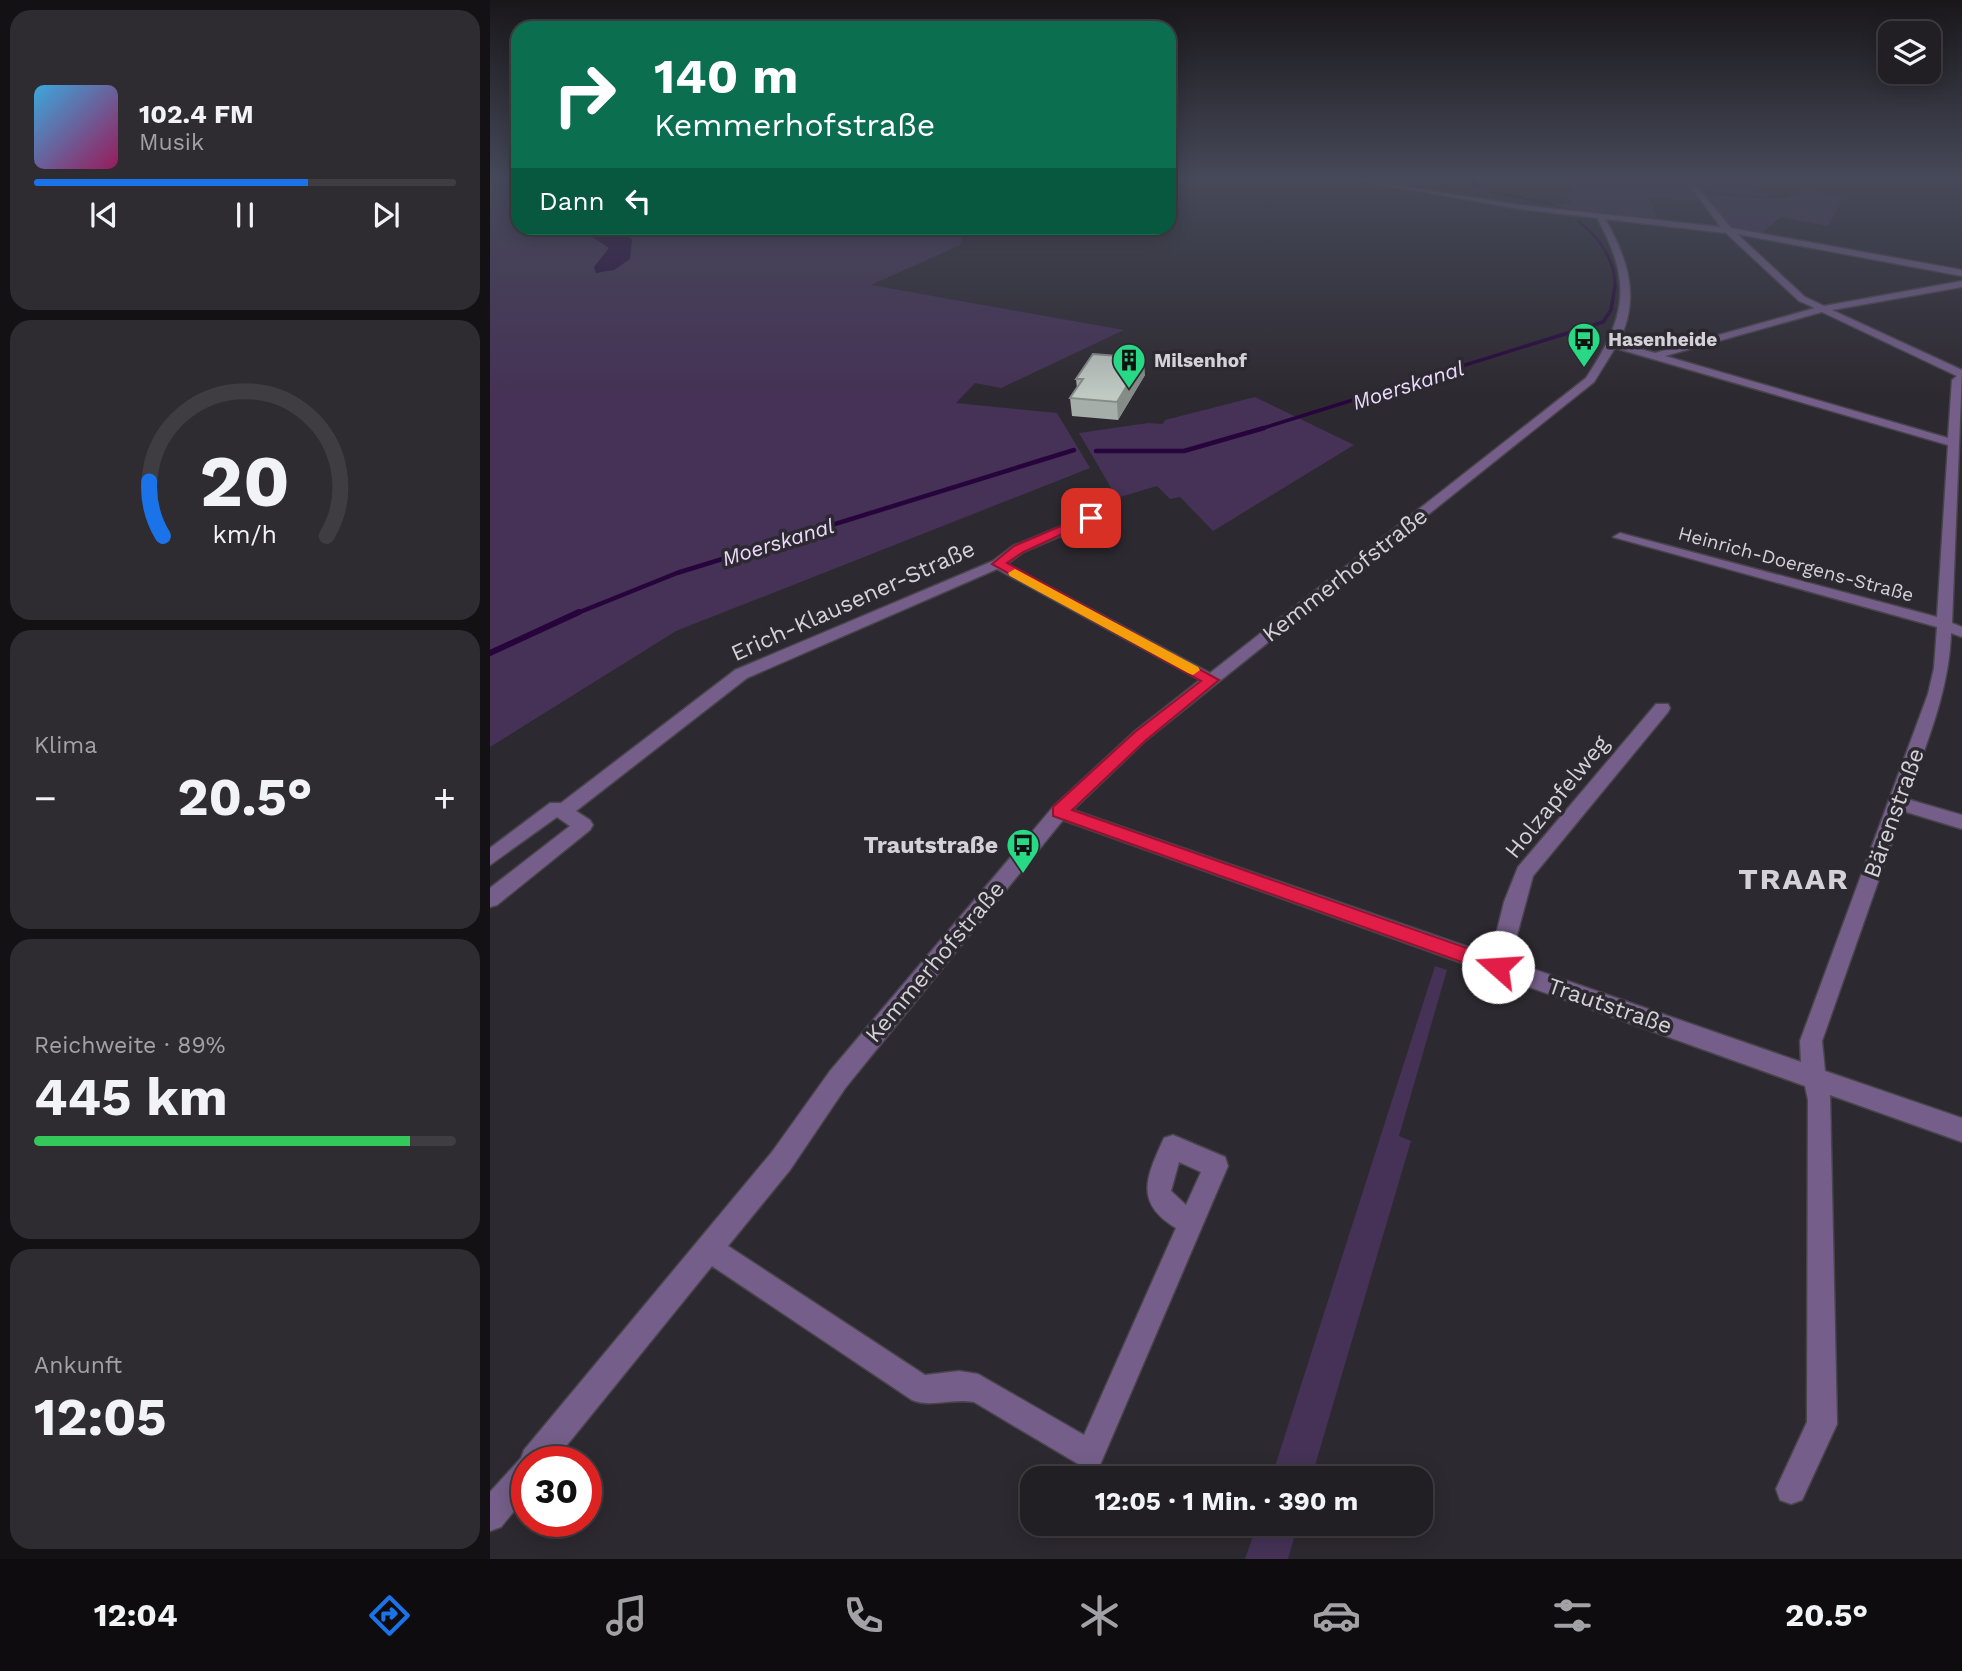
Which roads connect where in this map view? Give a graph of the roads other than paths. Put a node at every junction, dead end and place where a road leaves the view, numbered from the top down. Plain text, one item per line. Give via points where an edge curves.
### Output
1 (1620, 251) edge
2 (1751, 251) edge
3 (1841, 251) edge
4 (1962, 273) edge
5 (1962, 284) edge
6 (1822, 309) junction
7 (1612, 344) junction
8 (1654, 356) junction
9 (1962, 375) edge
10 (1953, 443) junction
11 (1956, 505) edge
12 (1115, 508) dead end
13 (1619, 537) dead end
14 (998, 564) junction
15 (1944, 625) junction
16 (1962, 632) edge
17 (1211, 680) junction
18 (1662, 708) dead end
19 (1897, 803) junction
20 (562, 812) junction
21 (1059, 812) junction
22 (1962, 822) edge
23 (490, 858) edge
24 (490, 899) edge
25 (1498, 967) junction
26 (1814, 1077) junction
27 (1962, 1130) edge
28 (1191, 1222) dead end
29 (710, 1249) junction
30 (547, 1446) edge
31 (1791, 1489) dead end
32 (511, 1490) edge
33 (490, 1516) edge

1 - 7 street, Kemmerhofstraße via 1628,297
2 - 6 street via 1798,296
3 - 4 street
5 - 6 street
6 - 8 street
6 - 9 street
7 - 8 street
7 - 17 street, Kemmerhofstraße via 1580,390
8 - 10 street
9 - 10 street, Bärenstraße via 1957,380
10 - 11 street, Bärenstraße
11 - 15 street, Bärenstraße
12 - 14 street, Erich-Klausener-Straße via 1018,549
13 - 15 street, Heinrich-Doergens-Straße
14 - 17 street, Erich-Klausener-Straße
14 - 20 street, Erich-Klausener-Straße via 741,674
15 - 16 street, Heinrich-Doergens-Straße
15 - 19 street, Bärenstraße via 1936,694
17 - 21 street, Kemmerhofstraße via 1140,736
18 - 25 street, Holzapfelweg via 1525,872
19 - 22 street
19 - 26 street, Bärenstraße via 1811,1041
20 - 23 street, Erich-Klausener-Straße via 556,808
20 - 24 street via 584,825
21 - 25 street, Trautstraße
21 - 29 street, Kemmerhofstraße via 838,1079 781,1161
25 - 26 street, Trautstraße
26 - 27 street, Trautstraße
26 - 31 street, Bärenstraße via 1820,1100 1822,1424
28 - 29 street via 1090,1455 978,1388 959,1385 922,1390
29 - 30 street, Kemmerhofstraße
32 - 33 street

